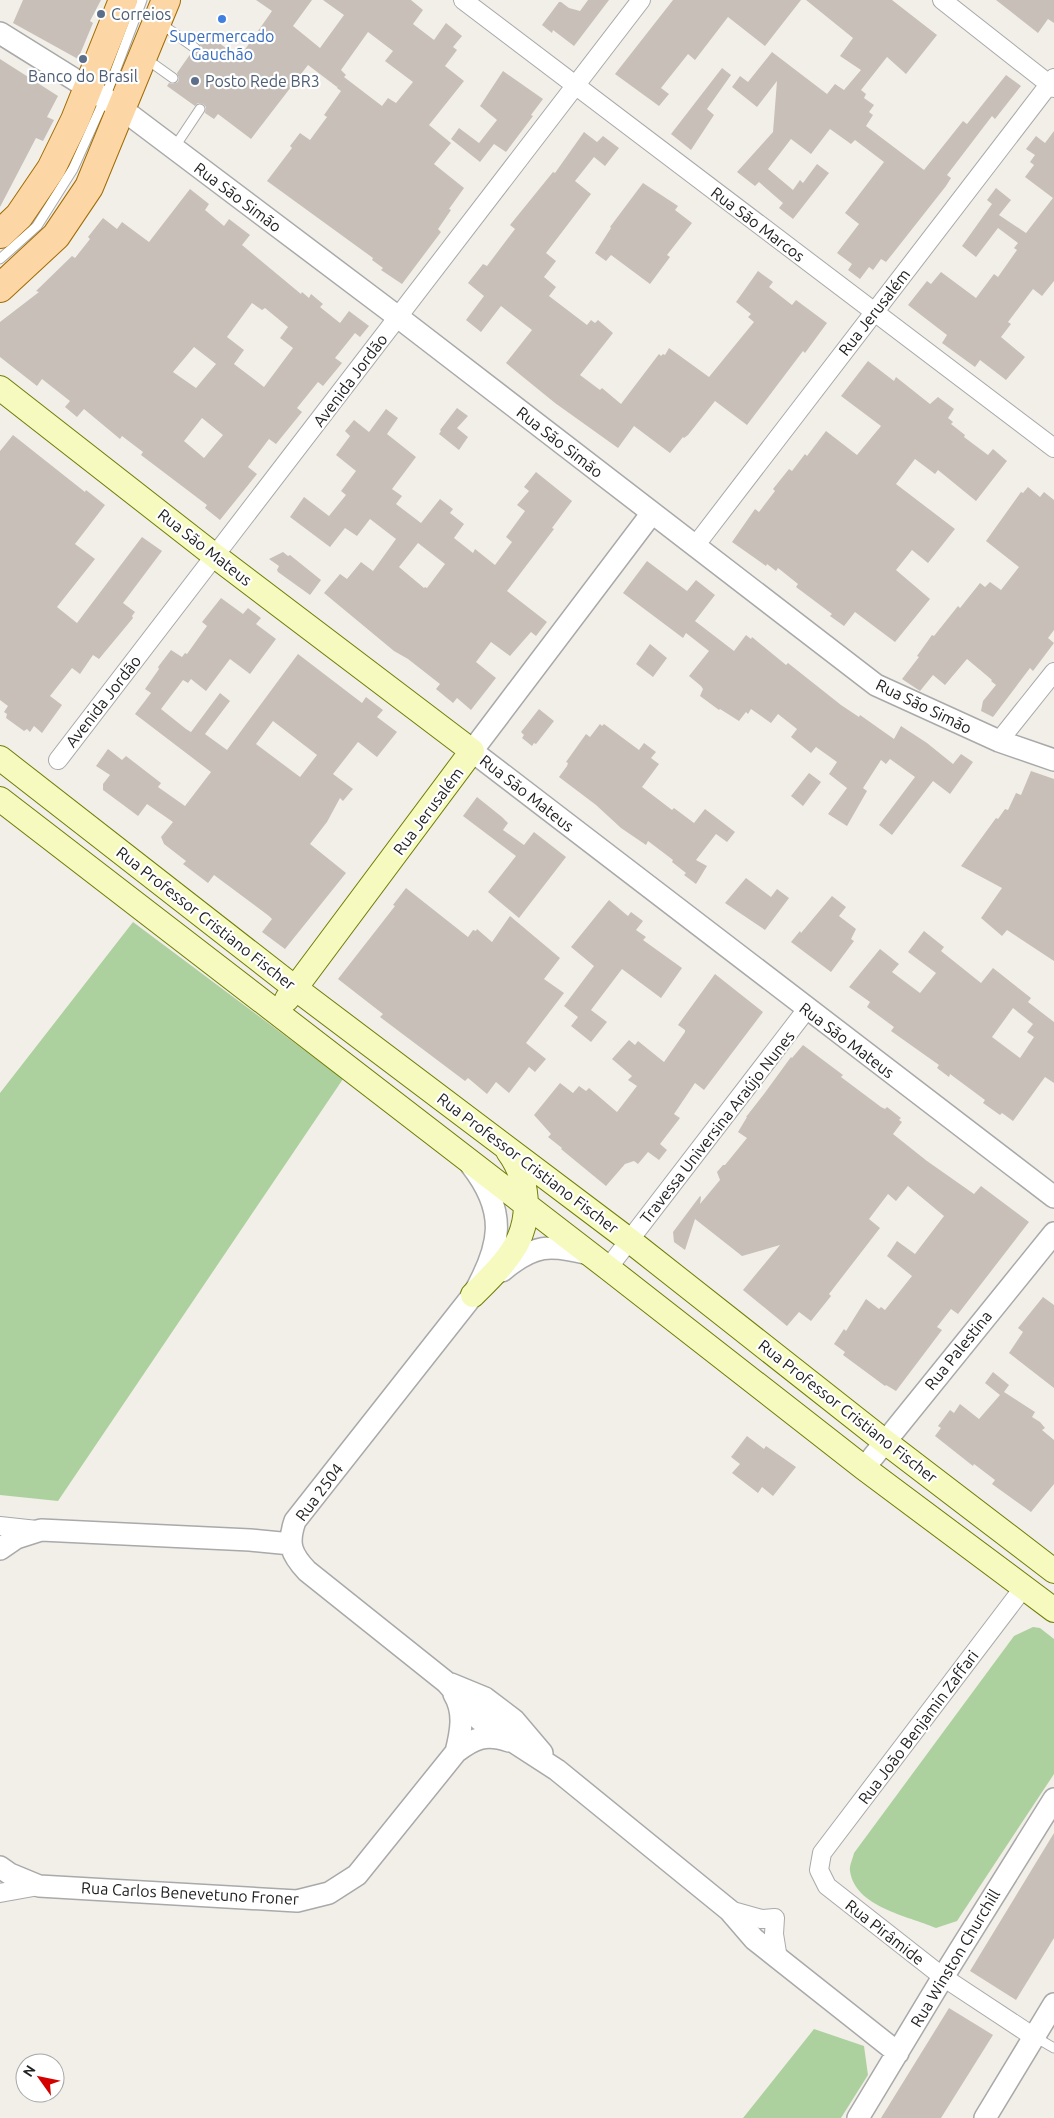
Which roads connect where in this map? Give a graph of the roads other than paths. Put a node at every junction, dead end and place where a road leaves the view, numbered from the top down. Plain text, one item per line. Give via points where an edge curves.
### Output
1 (123, 0) edge
2 (463, 0) edge
3 (641, 0) edge
4 (942, 0) edge
5 (155, 7) edge
6 (0, 33) edge
7 (195, 48) dead end
8 (143, 57) junction
9 (173, 78) dead end
10 (1052, 83) edge
11 (575, 85) junction
12 (105, 98) junction
13 (200, 109) dead end
14 (174, 148) junction
15 (0, 234) edge
16 (0, 260) edge
17 (0, 288) edge
18 (874, 312) junction
19 (398, 317) junction
20 (0, 388) edge
21 (1054, 448) edge
22 (652, 513) junction
23 (695, 546) junction
24 (215, 556) junction
25 (1054, 672) edge
26 (999, 741) junction
27 (472, 751) junction
28 (0, 758) edge
29 (58, 760) dead end
30 (1054, 760) edge
31 (0, 799) edge
32 (295, 988) junction
33 (807, 1010) junction
34 (277, 1014) junction
35 (502, 1143) junction
36 (467, 1161) junction
37 (1054, 1197) edge
38 (526, 1206) junction
39 (1054, 1233) edge
40 (630, 1240) junction
41 (589, 1254) junction
42 (608, 1268) junction
43 (473, 1295) junction
44 (884, 1441) junction
45 (864, 1468) junction
46 (0, 1526) edge
47 (41, 1530) junction
48 (291, 1544) junction
49 (0, 1549) edge
50 (1054, 1571) edge
51 (1024, 1586) junction
52 (1054, 1610) edge
53 (446, 1682) junction
54 (514, 1742) junction
55 (456, 1752) junction
56 (557, 1770) junction
57 (1054, 1799) edge
58 (0, 1867) edge
59 (819, 1870) joint
60 (40, 1886) junction
61 (0, 1893) edge
62 (729, 1910) junction
63 (778, 1959) junction
64 (943, 1977) junction
65 (1054, 2004) edge
66 (1034, 2037) junction
67 (1054, 2048) edge
68 (898, 2053) junction
69 (858, 2118) edge
70 (985, 2118) edge

1 - 12 main road
2 - 11 street, Rua São Marcos
3 - 11 street, Avenida Jordão
4 - 10 street
5 - 7 lane
5 - 8 main road
5 - 12 lane
6 - 12 street, Rua São Simão
8 - 9 lane
8 - 12 main road
10 - 18 street, Rua Jerusalém
11 - 18 street, Rua São Marcos
11 - 19 street, Avenida Jordão
12 - 14 street, Rua São Simão
12 - 15 main road via 75,120 51,169 20,216
12 - 16 lane via 73,169 37,226
12 - 17 main road via 89,187 56,236
13 - 14 lane
14 - 19 street, Rua São Simão
18 - 21 street, Rua São Marcos
18 - 23 street, Rua Jerusalém
19 - 22 street, Rua São Simão
19 - 24 street, Avenida Jordão
20 - 24 main road, Rua São Mateus
22 - 23 street, Rua São Simão
22 - 27 street, Rua Jerusalém
23 - 26 street, Rua São Simão via 876,685
24 - 27 main road, Rua São Mateus
24 - 29 street, Avenida Jordão
25 - 26 street
26 - 30 street, Rua São Simão
27 - 32 main road, Rua Jerusalém
27 - 33 street, Rua São Mateus
28 - 32 main road, Rua Professor Cristiano Fischer
31 - 34 main road, Rua Professor Cristiano Fischer
32 - 34 main road, Rua Jerusalém
32 - 35 main road, Rua Professor Cristiano Fischer
33 - 37 street, Rua São Mateus
33 - 40 street, Travessa Universina Araújo Nunes
34 - 36 main road, Rua Professor Cristiano Fischer
35 - 38 main road via 518,1164
35 - 40 main road, Rua Professor Cristiano Fischer
36 - 38 main road, Rua Professor Cristiano Fischer
36 - 43 street, Rua 2504 via 484,1182 493,1204 497,1230 496,1247 488,1269
38 - 41 main road, Rua Professor Cristiano Fischer
38 - 43 main road via 516,1246
39 - 44 street, Rua Palestina
40 - 42 street, Travessa Universina Araújo Nunes
40 - 44 main road, Rua Professor Cristiano Fischer
41 - 42 main road, Rua Professor Cristiano Fischer
41 - 43 street, Rua 2504 via 560,1247 540,1248 510,1264
42 - 45 main road, Rua Professor Cristiano Fischer
43 - 48 street, Rua 2504 via 296,1521
44 - 45 street, Rua Palestina
44 - 50 main road, Rua Professor Cristiano Fischer
45 - 51 main road, Rua Professor Cristiano Fischer
46 - 47 street
47 - 48 street
47 - 49 street via 16,1538
48 - 53 street via 295,1557 307,1571
51 - 52 main road, Rua Professor Cristiano Fischer
51 - 59 street, Rua João Benjamin Zaffari via 822,1853
53 - 54 street via 480,1720
53 - 55 street, Rua Carlos Benevetuno Froner via 462,1716
53 - 56 street via 485,1698 514,1720
54 - 55 street, Rua Carlos Benevetuno Froner via 499,1737 483,1737 472,1740
54 - 56 street
55 - 60 street, Rua Carlos Benevetuno Froner via 357,1875 329,1893 297,1901
56 - 62 street
57 - 64 street, Rua Winston Churchill
58 - 60 street, Rua Carlos Benevetuno Froner
59 - 64 street, Rua Pirâmide via 827,1886
60 - 61 street, Rua Carlos Benevetuno Froner
62 - 63 street via 754,1939
62 - 63 street via 775,1918
63 - 68 street
64 - 66 street, Rua Pirâmide
64 - 68 street, Rua Winston Churchill
65 - 66 street
66 - 67 lane
66 - 70 street
68 - 69 street, Rua Winston Churchill

